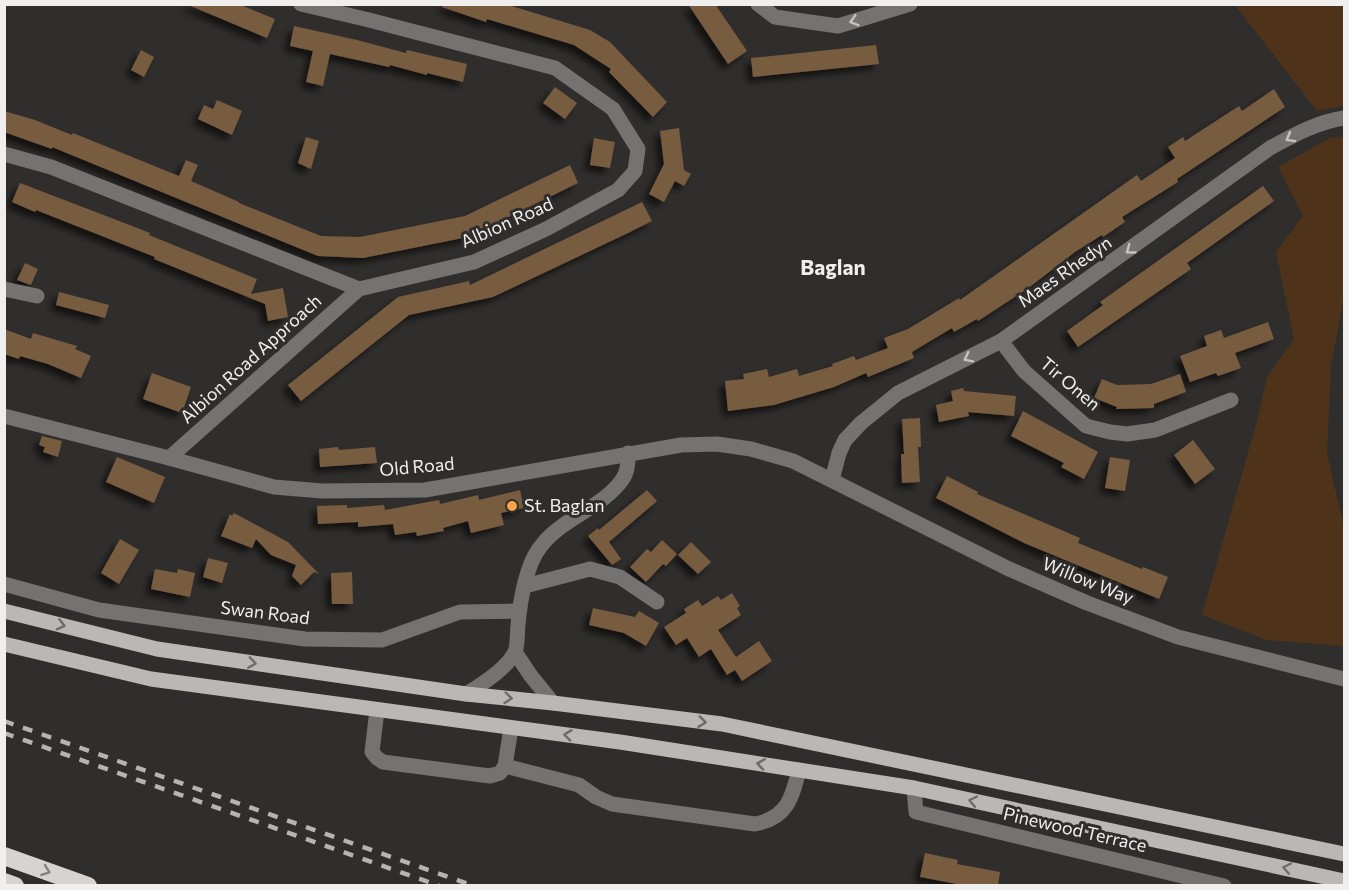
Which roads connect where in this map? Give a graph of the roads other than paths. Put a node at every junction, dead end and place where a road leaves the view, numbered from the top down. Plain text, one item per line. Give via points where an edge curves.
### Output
1 (301, 4) edge
2 (758, 4) edge
3 (910, 4) edge
4 (368, 12) edge
5 (1344, 118) edge
6 (4, 154) edge
7 (4, 289) edge
8 (359, 289) junction
9 (37, 296) dead end
10 (1001, 341) junction
11 (1230, 400) dead end
12 (4, 416) edge
13 (628, 453) junction
14 (169, 458) junction
15 (832, 480) junction
16 (4, 584) edge
17 (525, 586) junction
18 (657, 602) dead end
19 (4, 611) edge
20 (519, 611) junction
21 (4, 644) edge
22 (515, 652) junction
23 (1344, 679) edge
24 (466, 694) junction
25 (553, 703) junction
26 (377, 710) junction
27 (511, 728) junction
28 (505, 766) junction
29 (799, 770) junction
30 (914, 788) junction
31 (1344, 854) edge
32 (4, 856) edge
33 (1344, 881) edge
34 (4, 882) edge
35 (15, 885) edge
36 (88, 885) edge
37 (1224, 885) edge

1 - 4 street, Albion Road
3 -> 2 street via 838,26 775,17
4 - 8 street, Albion Road via 555,68 613,109 638,149 635,171 618,190 546,229 474,262
5 -> 10 street, Maes Rhedyn via 1302,131 1270,148
6 - 8 street via 51,167
7 - 9 street
8 - 14 street, Albion Road Approach
10 - 11 street, Tir Onen via 1024,370 1086,426 1127,434 1155,430
10 -> 15 street, Maes Rhedyn via 898,393 861,423 842,446
12 - 14 street, Old Road
13 - 14 street, Old Road via 425,490 322,491 274,487
13 - 15 street, Old Road via 681,445 751,448 794,461
13 - 17 street via 624,478 540,547
15 - 23 street, Willow Way via 1008,570 1087,603 1178,637
16 - 20 street, Swan Road via 99,610 305,639 381,640 460,612
17 - 18 street via 591,569 620,577
17 - 20 street
19 -> 24 main road via 157,649
20 - 22 street
21 - 26 main road via 151,679
22 - 24 street via 491,678
22 - 25 street
24 -> 25 main road
25 -> 31 main road via 722,724
26 - 27 main road
26 - 28 street via 372,752 383,762 490,776 500,773
27 - 28 street
29 -> 27 main road
28 - 29 street via 579,785 612,804 755,824 766,822 789,803
29 - 30 main road
33 -> 30 main road
30 - 37 street, Pinewood Terrace via 916,812
32 -> 36 highway
34 - 35 highway

